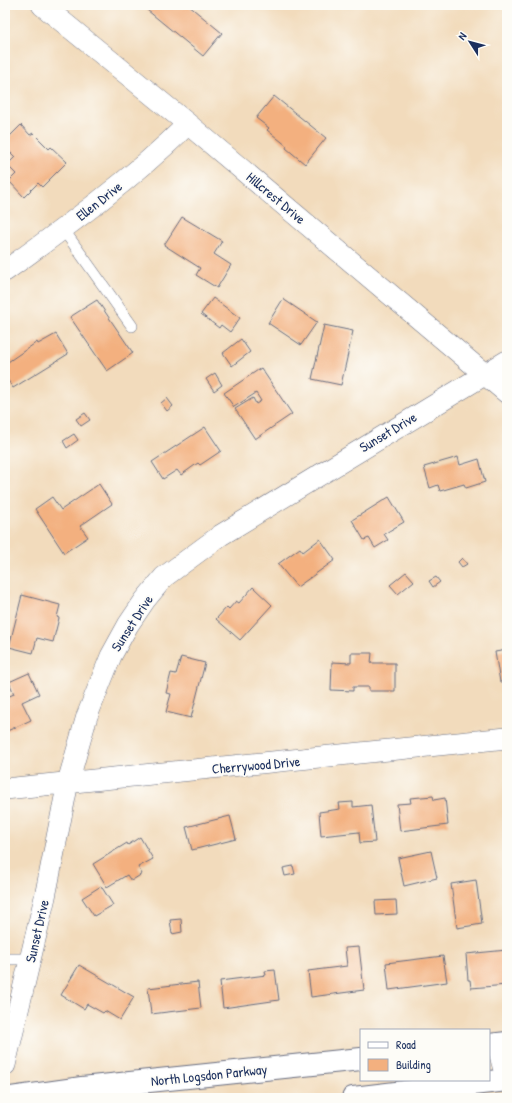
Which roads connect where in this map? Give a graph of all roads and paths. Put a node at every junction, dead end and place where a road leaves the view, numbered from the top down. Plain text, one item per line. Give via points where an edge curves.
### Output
1 (42, 5) edge
2 (188, 124) junction
3 (63, 229) junction
4 (5, 271) edge
5 (132, 326) dead end
6 (507, 361) edge
7 (484, 374) junction
8 (507, 393) edge
9 (507, 738) edge
10 (68, 782) junction
11 (5, 789) edge
12 (5, 959) edge
13 (30, 959) junction
14 (498, 1044) edge
15 (360, 1060) edge
16 (5, 1065) edge
17 (507, 1080) edge
18 (11, 1098) edge
19 (353, 1098) edge

1 - 2 street, Hillcrest Drive
2 - 3 street, Ellen Drive via 133,174
2 - 7 street, Hillcrest Drive
3 - 4 street, Ellen Drive
3 - 5 lane
6 - 7 street, Sunset Drive
7 - 8 street, Hillcrest Drive
7 - 10 street, Sunset Drive via 221,535 164,577 128,625 111,656 87,716
9 - 10 street, Cherrywood Drive
10 - 11 street, Cherrywood Drive
10 - 13 street, Sunset Drive
12 - 13 lane
13 - 16 street, Sunset Drive
14 - 17 street
15 - 18 main road, North Logsdon Parkway via 97,1086
17 - 19 main road

